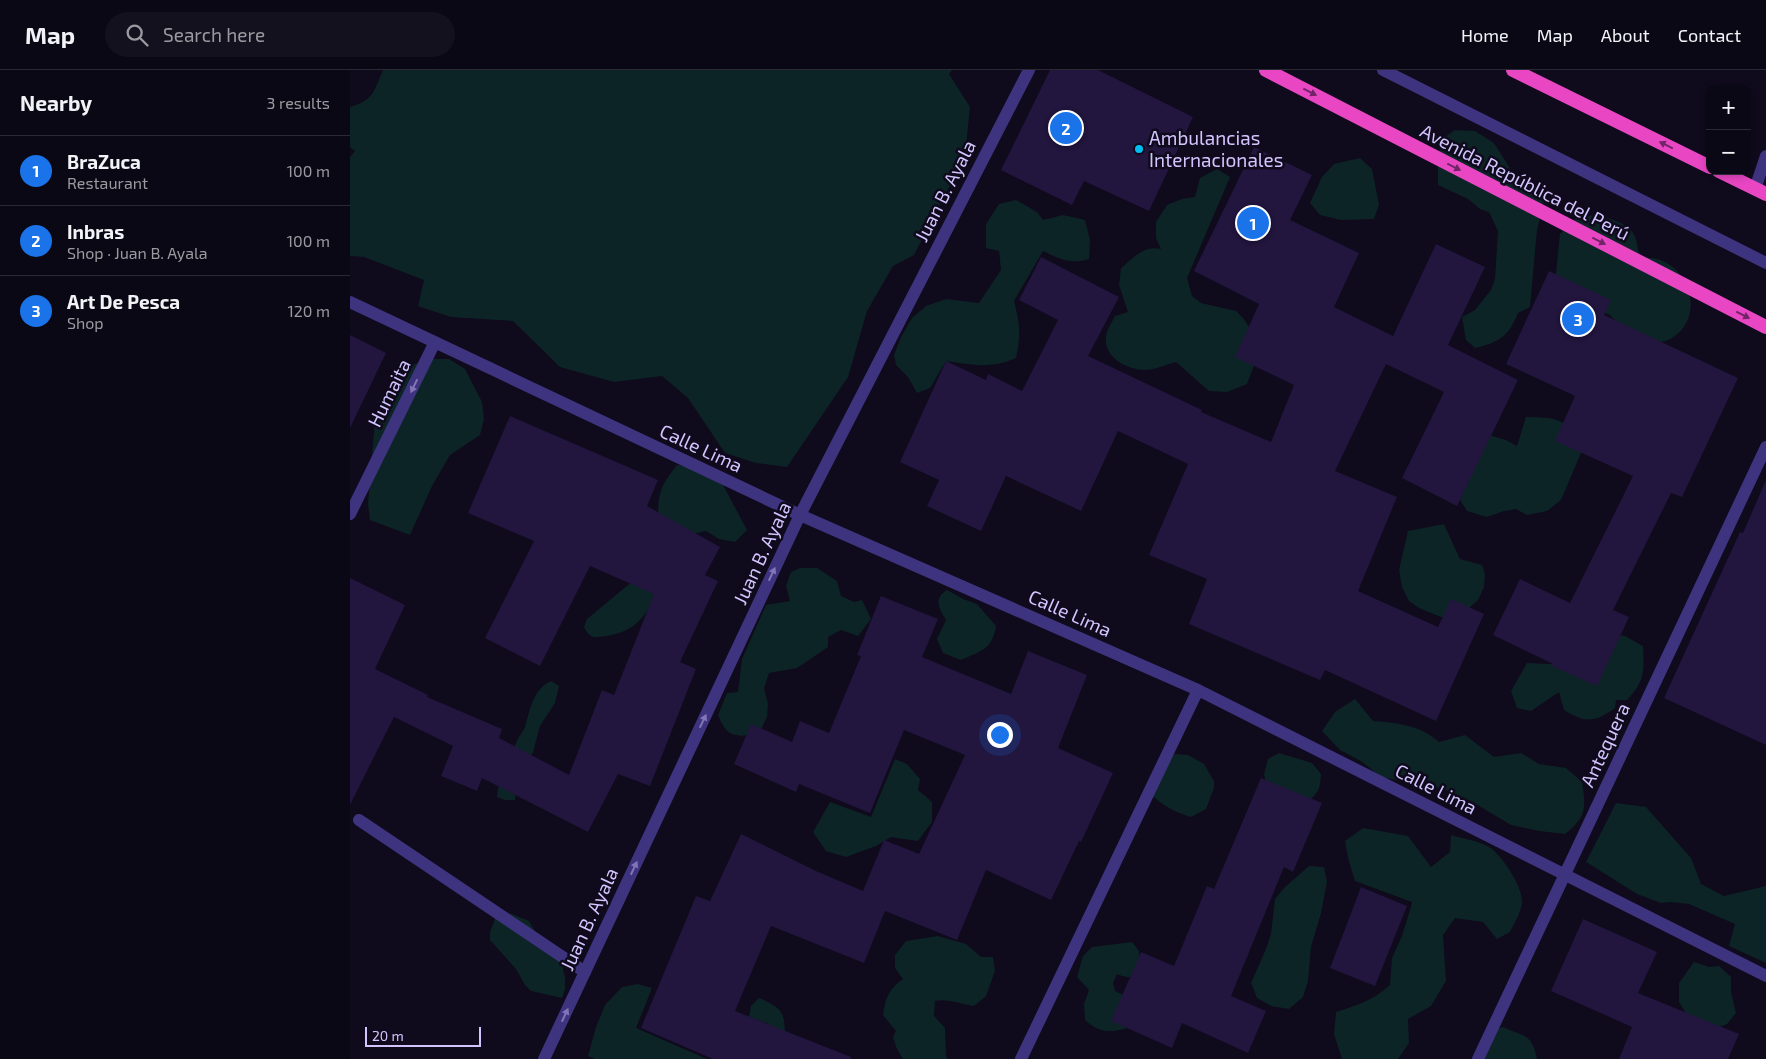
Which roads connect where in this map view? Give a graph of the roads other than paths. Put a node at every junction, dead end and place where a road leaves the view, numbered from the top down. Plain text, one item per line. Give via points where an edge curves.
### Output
1 (1029, 70) edge
2 (1266, 70) edge
3 (1383, 70) edge
4 (1513, 70) edge
5 (1766, 156) edge
6 (1706, 165) edge
7 (1727, 175) edge
8 (1760, 191) edge
9 (1766, 263) edge
10 (350, 302) edge
11 (1766, 327) edge
12 (435, 342) junction
13 (1766, 447) edge
14 (350, 514) edge
15 (800, 516) junction
16 (1198, 690) junction
17 (359, 820) dead end
18 (1565, 875) junction
19 (585, 972) junction
20 (1766, 976) edge
21 (544, 1059) edge
22 (1021, 1059) edge
23 (1478, 1059) edge

1 - 15 street, Juan B. Ayala
2 -> 11 highway, Avenida República del Perú
3 - 9 street
6 -> 4 highway
5 - 8 street
7 - 8 highway
10 - 12 street, Calle Lima
12 -> 14 street, Humaita
12 - 15 street, Calle Lima
13 - 18 street, Antequera
15 - 16 street, Calle Lima
19 -> 15 street, Juan B. Ayala
16 - 18 street, Calle Lima
16 - 22 street
17 - 19 street
18 - 20 street, Calle Lima
18 - 23 street, Antequera
21 -> 19 street, Juan B. Ayala

